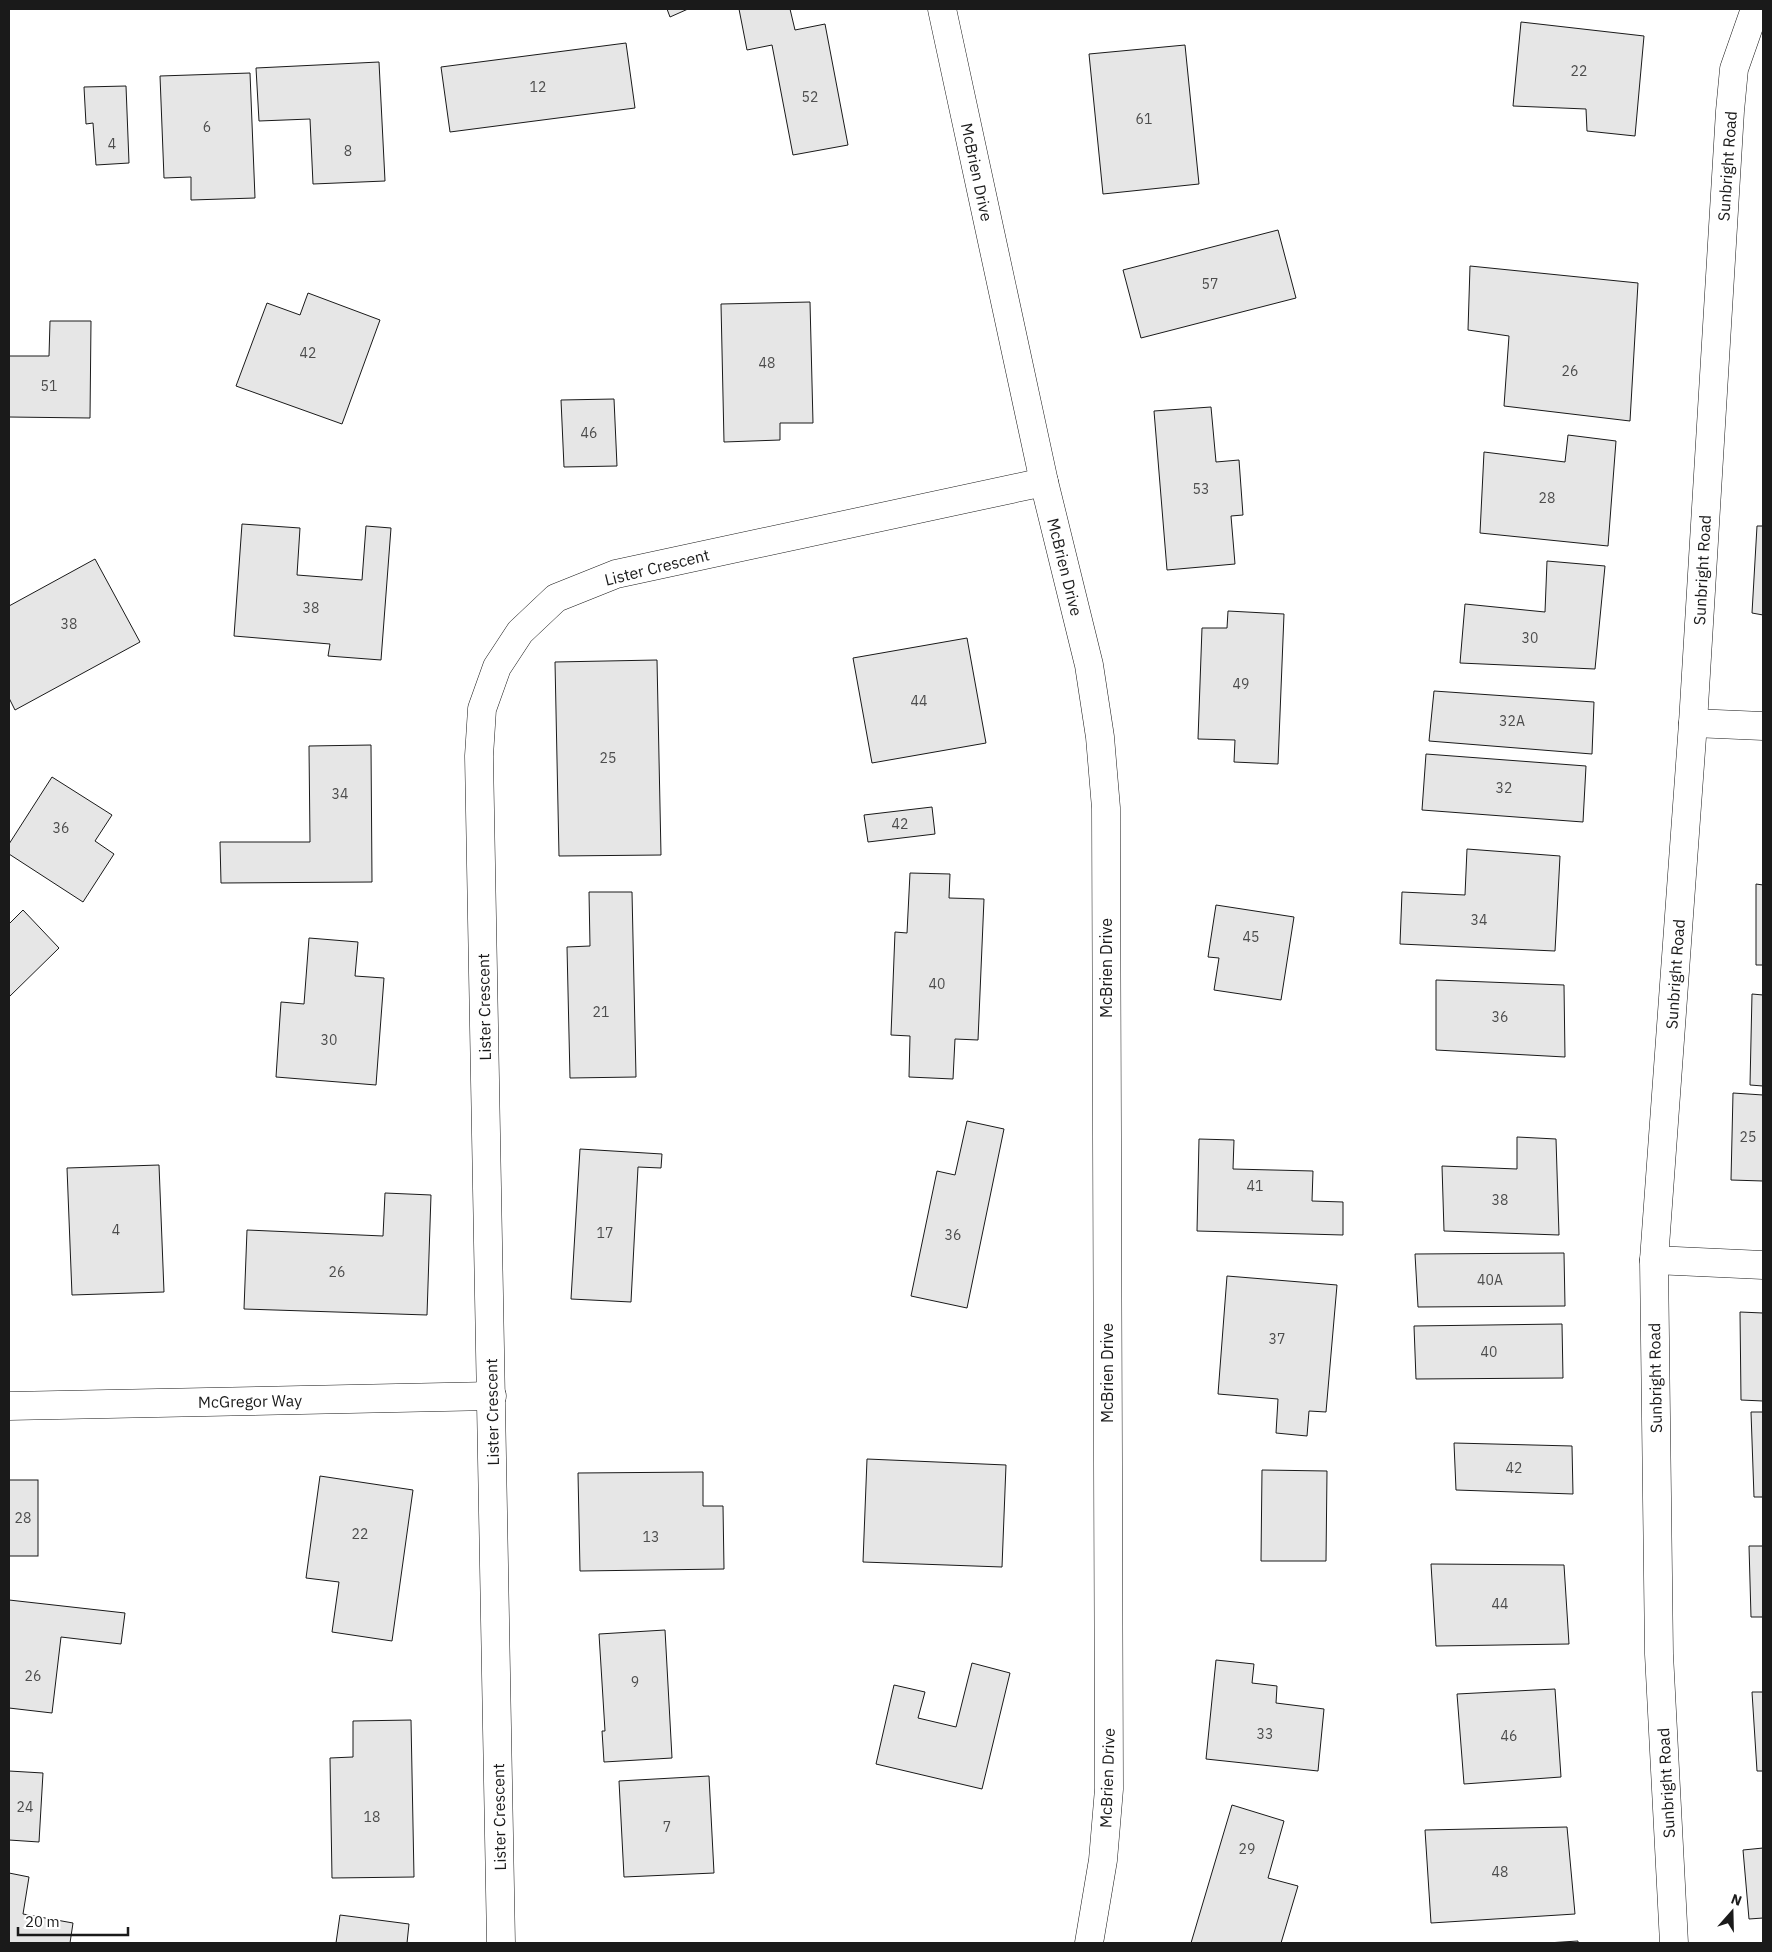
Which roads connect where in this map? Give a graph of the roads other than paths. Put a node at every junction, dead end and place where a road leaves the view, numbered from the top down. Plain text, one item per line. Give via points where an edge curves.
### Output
1 (942, 9) edge
2 (1754, 9) edge
3 (1044, 482) junction
4 (1693, 723) junction
5 (1763, 726) edge
6 (1654, 1260) junction
7 (1763, 1265) edge
8 (492, 1396) junction
9 (9, 1406) edge
10 (501, 1943) edge
11 (1089, 1943) edge
12 (1674, 1943) edge

1 - 3 street, McBrien Drive
2 - 4 street, Sunbright Road via 1734,69 1730,111
3 - 8 street, Lister Crescent via 616,574 556,598 520,632 497,667 482,710 479,756
3 - 11 street, McBrien Drive via 1089,665 1106,808 1109,1789 1103,1860
4 - 5 street
4 - 6 street, Sunbright Road
6 - 7 street
6 - 12 street, Sunbright Road via 1659,1654
8 - 9 street, McGregor Way
8 - 10 street, Lister Crescent

